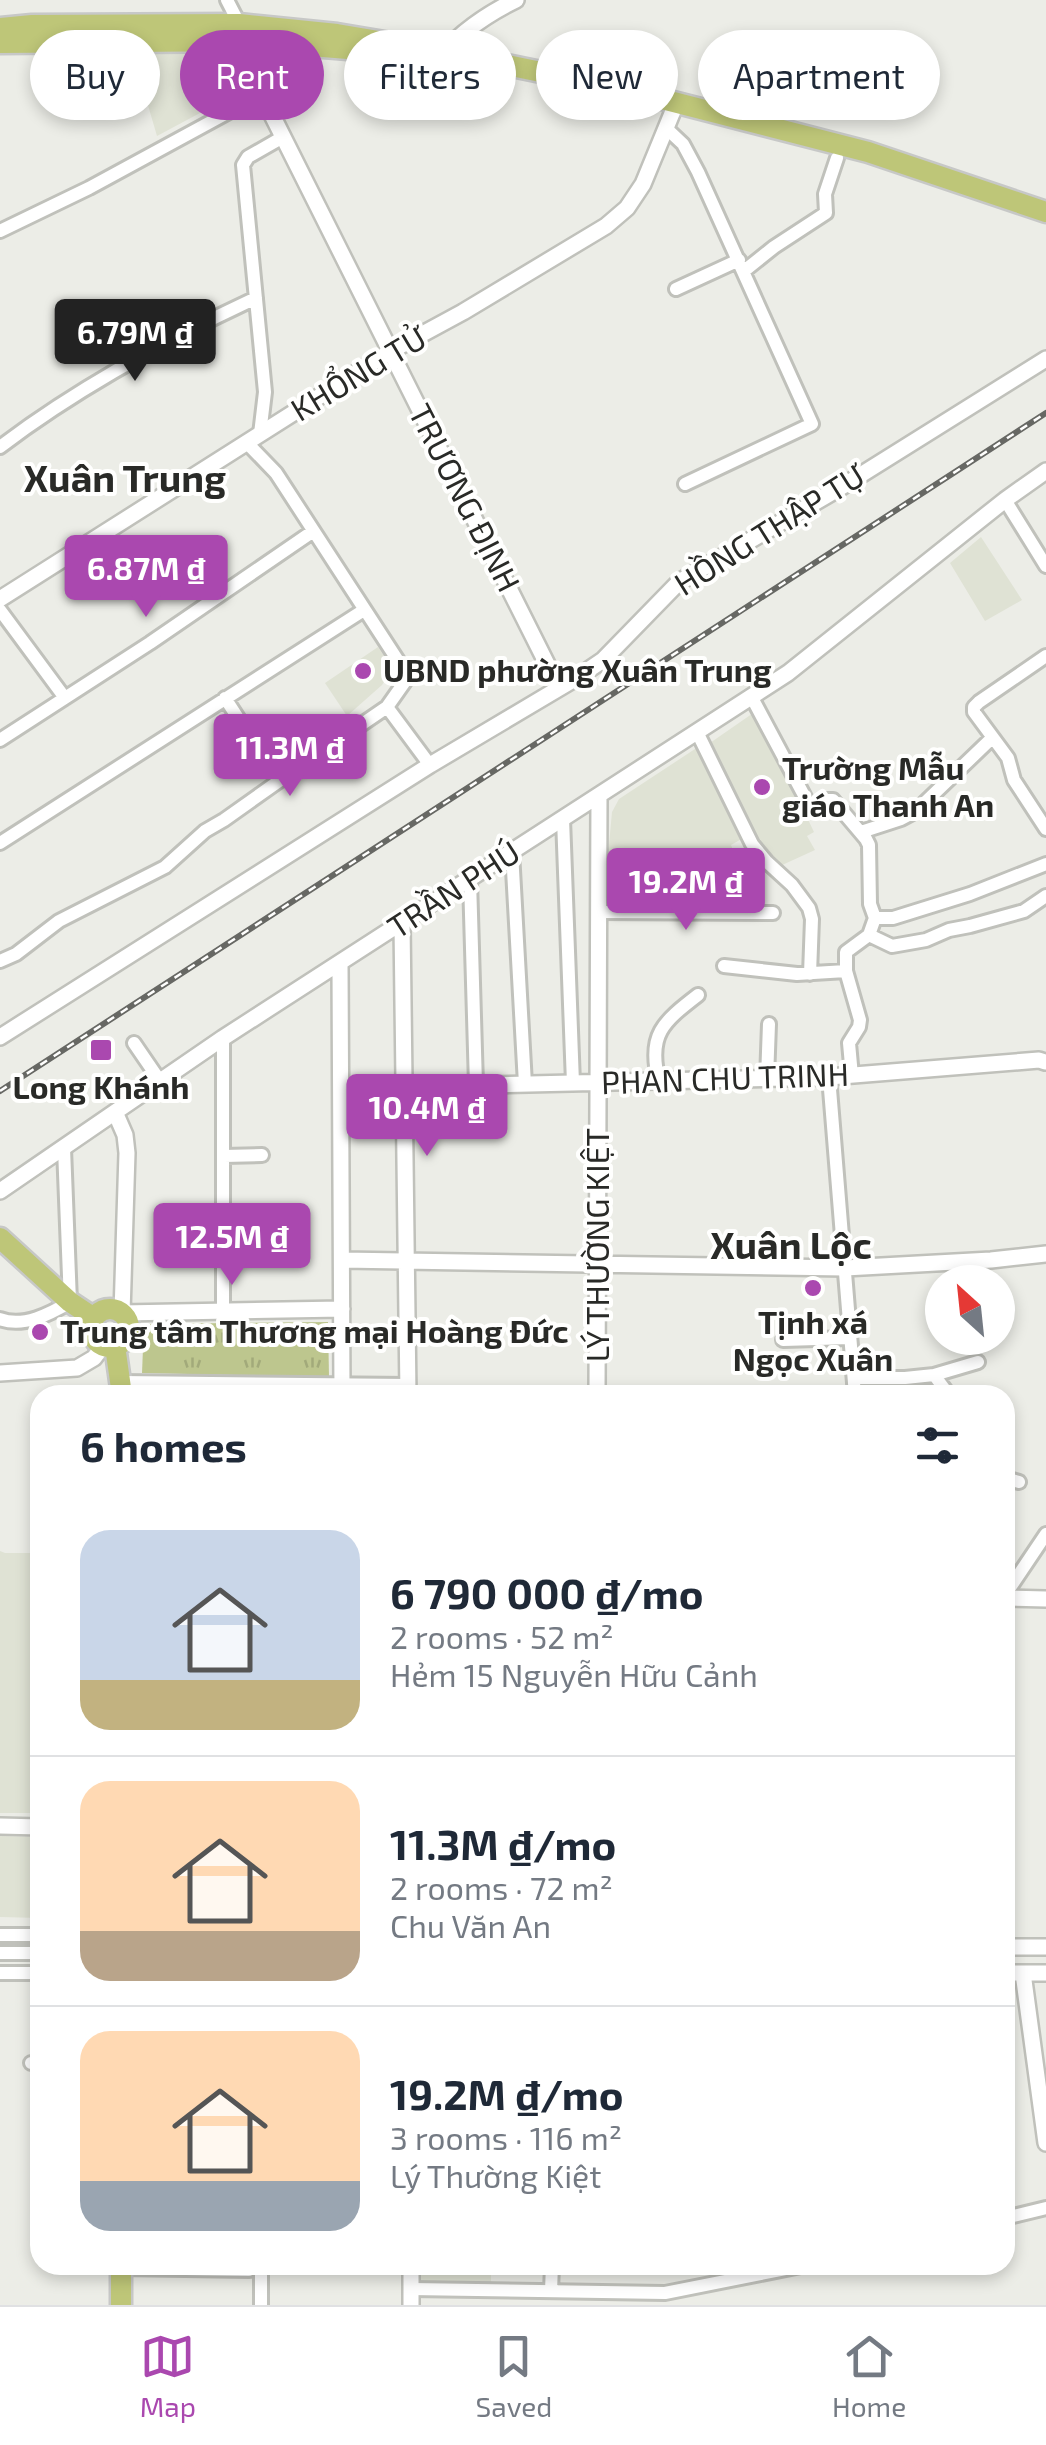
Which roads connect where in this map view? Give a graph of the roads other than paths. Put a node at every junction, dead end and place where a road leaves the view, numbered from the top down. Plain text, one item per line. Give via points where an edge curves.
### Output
1 (227, 0) edge
2 (516, 0) edge
3 (493, 5) edge
4 (0, 28) edge
5 (180, 30) edge
6 (237, 30) edge
7 (466, 30) edge
8 (180, 35) edge
9 (0, 43) edge
10 (516, 70) edge
11 (214, 120) edge
12 (275, 120) edge
13 (670, 120) junction
14 (283, 137) junction
15 (837, 158) junction
16 (1046, 212) edge
17 (1046, 224) edge
18 (0, 231) edge
19 (741, 266) junction
20 (676, 289) dead end
21 (256, 298) junction
22 (390, 352) junction
23 (1046, 359) edge
24 (253, 438) junction
25 (0, 447) edge
26 (1046, 471) edge
27 (685, 484) dead end
28 (1005, 500) junction
29 (312, 532) junction
30 (1046, 566) edge
31 (0, 599) edge
32 (0, 610) edge
33 (364, 610) junction
34 (1046, 656) edge
35 (559, 688) junction
36 (751, 696) junction
37 (65, 698) junction
38 (224, 698) junction
39 (387, 707) junction
40 (696, 732) junction
41 (992, 738) junction
42 (0, 740) edge
43 (430, 766) junction
44 (279, 781) junction
45 (600, 796) junction
46 (562, 820) junction
47 (1046, 829) edge
48 (861, 832) junction
49 (0, 843) edge
50 (512, 852) junction
51 (1046, 864) edge
52 (470, 880) junction
53 (1046, 896) edge
54 (599, 912) junction
55 (773, 912) dead end
56 (875, 918) junction
57 (402, 924) junction
58 (869, 936) junction
59 (0, 961) edge
60 (340, 964) junction
61 (724, 966) dead end
62 (846, 971) junction
63 (810, 974) junction
64 (698, 995) dead end
65 (768, 1024) dead end
66 (0, 1037) edge
67 (223, 1038) junction
68 (134, 1043) dead end
69 (1046, 1062) edge
70 (852, 1076) junction
71 (829, 1077) junction
72 (767, 1078) junction
73 (660, 1081) junction
74 (160, 1082) junction
75 (598, 1082) junction
76 (573, 1083) junction
77 (525, 1084) junction
78 (476, 1086) junction
79 (404, 1087) junction
80 (115, 1112) junction
81 (64, 1148) junction
82 (262, 1155) dead end
83 (224, 1156) junction
84 (0, 1192) edge
85 (0, 1238) edge
86 (1046, 1254) edge
87 (342, 1260) junction
88 (406, 1261) junction
89 (597, 1264) junction
90 (844, 1268) junction
91 (70, 1302) junction
92 (342, 1308) junction
93 (223, 1310) junction
94 (122, 1313) junction
95 (94, 1318) junction
96 (0, 1319) edge
97 (850, 1338) junction
98 (783, 1340) dead end
99 (109, 1346) junction
100 (978, 1362) dead end
101 (0, 1373) edge
102 (934, 1375) junction
103 (854, 1378) junction
104 (120, 1385) edge
105 (342, 1385) edge
106 (408, 1385) edge
107 (598, 1385) edge
108 (854, 1385) edge
109 (942, 1385) edge
110 (1046, 1534) edge
111 (1015, 1581) edge
112 (1015, 1597) edge
113 (1046, 1599) edge
114 (0, 1826) edge
115 (30, 1827) edge
116 (0, 1935) edge
117 (30, 1935) edge
118 (1015, 1947) edge
119 (1046, 1947) edge
120 (30, 1952) edge
121 (0, 1953) edge
122 (0, 1973) edge
123 (30, 1973) edge
124 (1015, 1973) edge
125 (1022, 1973) junction
126 (1046, 1973) edge
127 (1046, 2143) edge
128 (1046, 2208) edge
129 (1015, 2216) edge
130 (121, 2275) edge
131 (259, 2275) edge
132 (552, 2275) edge
133 (756, 2275) edge
134 (551, 2291) junction
135 (411, 2297) edge
136 (120, 2305) edge
137 (260, 2305) edge

1 - 6 street
2 - 3 street
3 - 7 street
4 - 5 main road
8 - 9 main road
10 - 16 main road via 619,88 868,152
11 - 18 street
12 - 14 street, TRƯƠNG ĐỊNH
13 - 15 main road
13 - 19 street
13 - 22 street, KHỔNG TỬ via 651,170 618,216
14 - 21 street via 248,156 243,166
14 - 22 street, TRƯƠNG ĐỊNH
15 - 17 main road
15 - 19 street via 826,213
19 - 20 street
19 - 27 street via 812,424
21 - 24 street via 265,392
21 - 25 street via 100,380
22 - 24 street, KHỔNG TỬ
22 - 35 street, TRƯƠNG ĐỊNH
23 - 35 street, HỒNG THẬP TỰ via 680,582 603,660
24 - 29 street
24 - 31 street, KHỔNG TỬ
26 - 28 street, TRẦN PHÚ
28 - 30 street
28 - 36 street, TRẦN PHÚ
29 - 33 street
29 - 37 street
32 - 37 street
33 - 38 street
33 - 39 street via 406,676
34 - 41 street via 974,706
35 - 43 street, HỒNG THẬP TỰ
36 - 40 street, TRẦN PHÚ
36 - 48 street via 807,802 833,800
37 - 42 street
38 - 44 street
38 - 49 street
39 - 43 street
39 - 44 street
40 - 45 street, TRẦN PHÚ
40 - 63 street via 752,844 810,908
41 - 47 street
41 - 48 street via 916,811
43 - 66 street, HỒNG THẬP TỰ
44 - 59 street via 165,867 73,913
45 - 46 street, TRẦN PHÚ
45 - 54 street, LÝ THƯỜNG KIỆT
46 - 50 street, TRẦN PHÚ
46 - 76 street
48 - 56 street
50 - 52 street, TRẦN PHÚ
50 - 77 street
51 - 56 street via 894,918
52 - 57 street, TRẦN PHÚ
52 - 78 street
53 - 58 street via 1024,911 926,940 892,946
54 - 55 street
54 - 75 street, LÝ THƯỜNG KIỆT
56 - 58 street
57 - 60 street, TRẦN PHÚ
57 - 79 street
58 - 62 street via 846,952
60 - 67 street, TRẦN PHÚ
60 - 87 street
61 - 63 street
62 - 63 street
62 - 70 street via 860,1020 849,1043
64 - 73 street via 658,1034 654,1061
65 - 72 street
67 - 74 street, TRẦN PHÚ
67 - 83 street
68 - 74 street
69 - 70 street, PHAN CHU TRINH
70 - 71 street, PHAN CHU TRINH
71 - 72 street, PHAN CHU TRINH
71 - 90 street
72 - 73 street, PHAN CHU TRINH
73 - 75 street, PHAN CHU TRINH
74 - 80 street, TRẦN PHÚ
75 - 76 street, PHAN CHU TRINH
75 - 89 street, LÝ THƯỜNG KIỆT
76 - 77 street, PHAN CHU TRINH
77 - 78 street, PHAN CHU TRINH
78 - 79 street, PHAN CHU TRINH
79 - 88 street
80 - 81 street, TRẦN PHÚ
80 - 94 street via 127,1152
81 - 84 street, TRẦN PHÚ
81 - 91 street
82 - 83 street
83 - 93 street
85 - 91 main road
86 - 90 street
87 - 88 street
87 - 92 street
88 - 89 street
88 - 106 street
89 - 90 street
89 - 107 street, LÝ THƯỜNG KIỆT
90 - 97 street
91 - 95 main road
91 - 96 street via 39,1318
92 - 93 street
92 - 105 street
93 - 94 street
94 - 95 main road via 106,1309
94 - 99 main road via 128,1334
95 - 99 main road via 92,1336
97 - 98 street
97 - 103 street
99 - 101 street via 77,1368
99 - 104 main road
100 - 102 street
102 - 103 street
102 - 109 street
103 - 108 street
110 - 111 street
112 - 113 street
114 - 115 street
116 - 117 street
118 - 119 street
120 - 121 street
122 - 123 street
124 - 125 street
125 - 126 street
125 - 127 street
128 - 129 street
130 - 136 main road
131 - 137 street
132 - 134 street
133 - 134 street via 665,2293
134 - 135 street

